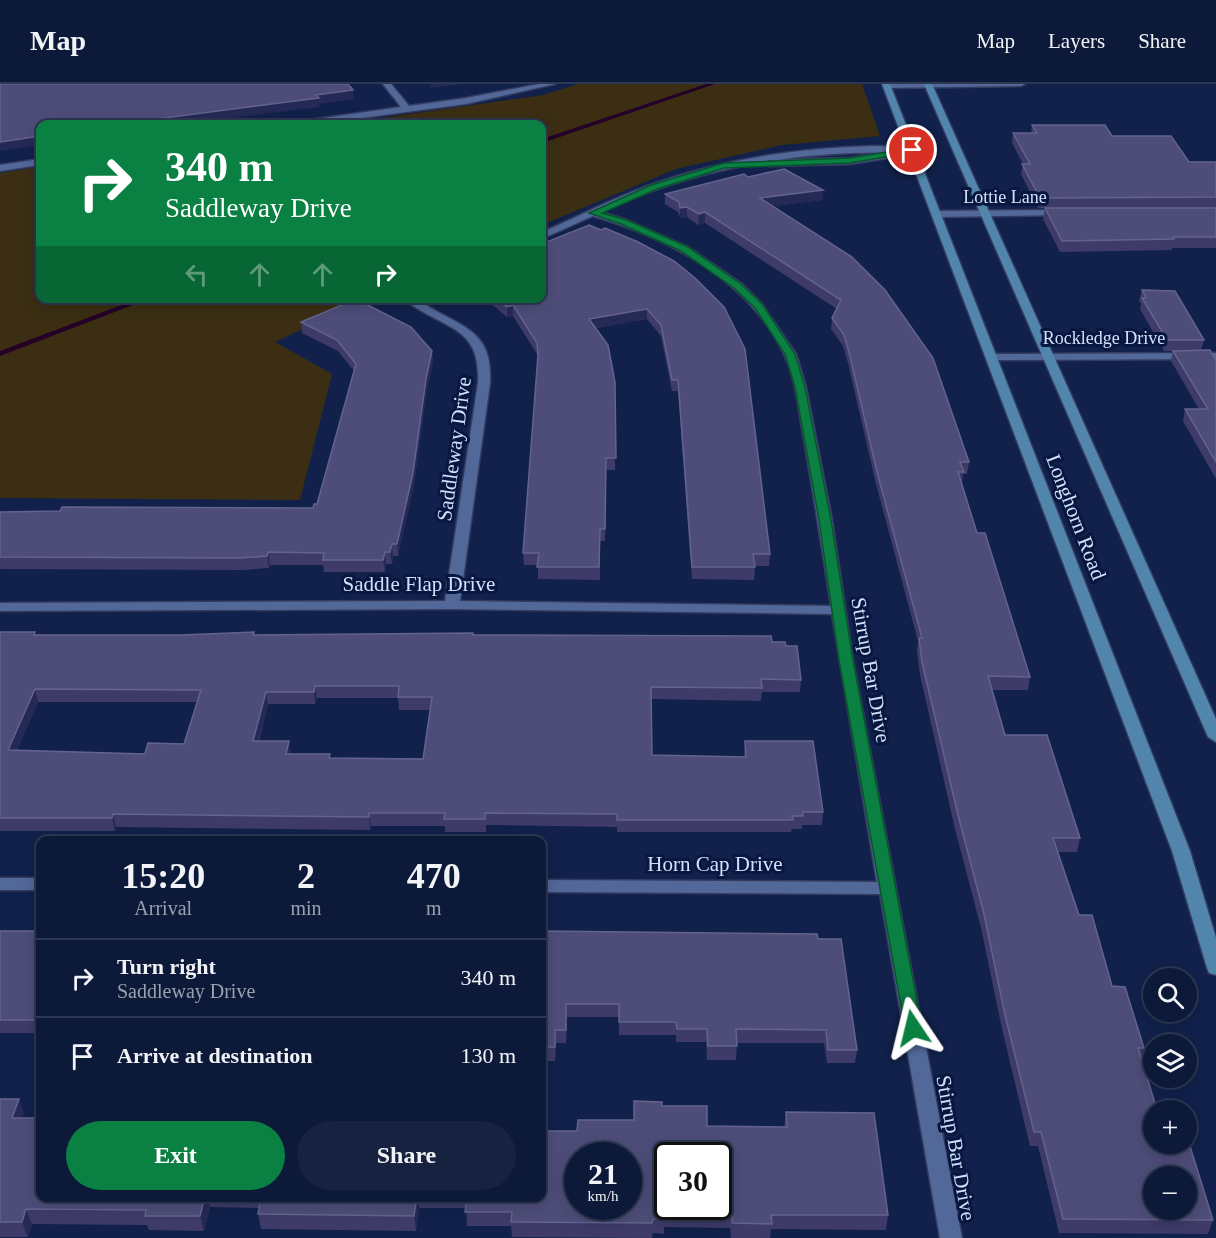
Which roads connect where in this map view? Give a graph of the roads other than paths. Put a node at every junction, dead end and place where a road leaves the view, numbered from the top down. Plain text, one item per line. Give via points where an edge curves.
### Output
1 (387, 84) edge
2 (551, 84) edge
3 (1022, 84) edge
4 (886, 85) edge
5 (929, 85) edge
6 (407, 109) junction
7 (330, 120) edge
8 (912, 150) junction
9 (36, 163) edge
10 (0, 168) edge
11 (594, 213) junction
12 (985, 213) junction
13 (1077, 213) edge
14 (937, 214) junction
15 (546, 233) edge
16 (415, 303) edge
17 (1216, 356) edge
18 (992, 357) junction
19 (1048, 357) junction
20 (452, 605) junction
21 (0, 607) edge
22 (839, 610) junction
23 (1216, 737) edge
24 (0, 884) edge
25 (36, 884) edge
26 (546, 886) edge
27 (889, 888) junction
28 (1216, 969) edge
29 (951, 1238) edge

1 - 6 street
2 - 6 street
3 - 5 street
4 - 5 street
4 - 8 main road, Longhorn Road
5 - 12 main road, Longhorn Road
6 - 7 street
8 - 11 street via 850,161 724,166 654,187
8 - 14 main road, Longhorn Road
9 - 10 street
11 - 15 street
11 - 22 street, Stirrup Bar Drive via 684,249 738,286 758,306 790,354 800,387
12 - 13 street, Lottie Lane
12 - 14 street, Lottie Lane
12 - 19 main road, Longhorn Road
14 - 18 main road, Longhorn Road
16 - 20 street, Saddleway Drive via 463,330 484,360
17 - 19 street, Rockledge Drive
18 - 19 street, Rockledge Drive
18 - 28 main road, Longhorn Road via 1181,852
19 - 23 main road, Longhorn Road
20 - 21 street, Saddle Flap Drive
20 - 22 street, Saddle Flap Drive
22 - 27 street, Stirrup Bar Drive
24 - 25 street
26 - 27 street, Horn Cap Drive
27 - 29 street, Stirrup Bar Drive

